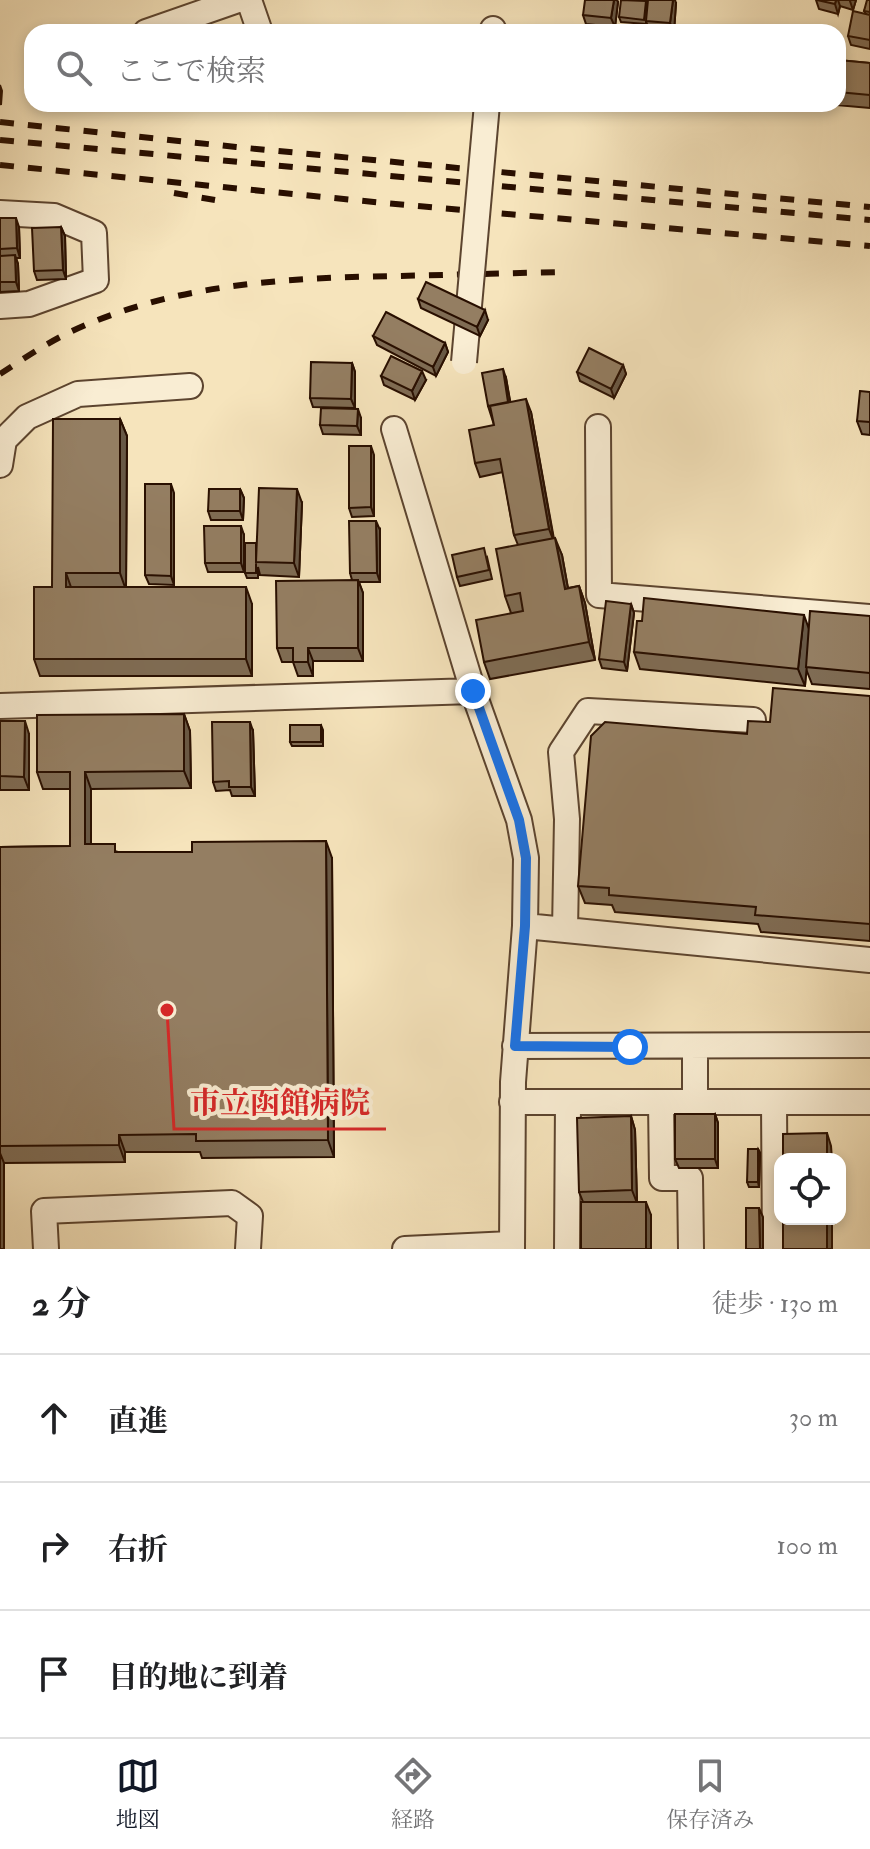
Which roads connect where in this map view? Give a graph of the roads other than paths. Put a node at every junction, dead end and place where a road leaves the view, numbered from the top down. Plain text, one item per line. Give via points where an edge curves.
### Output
1 (238, 0) edge
2 (249, 0) edge
3 (169, 24) edge
4 (257, 24) edge
5 (486, 112) edge
6 (0, 213) edge
7 (0, 306) edge
8 (464, 362) dead end
9 (190, 386) dead end
10 (598, 427) dead end
11 (394, 429) dead end
12 (0, 465) edge
13 (870, 617) edge
14 (473, 691) junction
15 (0, 706) edge
16 (753, 720) edge
17 (525, 926) junction
18 (565, 930) junction
19 (870, 960) edge
20 (870, 1045) edge
21 (515, 1046) junction
22 (695, 1048) junction
23 (512, 1102) junction
24 (568, 1102) junction
25 (661, 1102) junction
26 (695, 1102) junction
27 (774, 1102) junction
28 (870, 1102) edge
29 (512, 1246) edge
30 (46, 1249) edge
31 (248, 1249) edge
32 (405, 1249) edge
33 (567, 1249) edge
34 (691, 1249) edge
35 (775, 1249) edge

1 - 3 street
2 - 4 street
5 - 8 street, bridge
6 - 7 street via 54,216 94,233 96,280 29,304
9 - 12 street via 78,394 27,417 4,440
10 - 13 street via 599,595
11 - 14 street
14 - 15 street
14 - 17 street via 519,820 526,858
16 - 18 street via 588,711 561,752 567,819
17 - 18 street
17 - 21 street
18 - 19 street
20 - 22 street
21 - 22 street
21 - 23 street
22 - 26 street
23 - 24 street
23 - 29 street
24 - 25 street
24 - 33 street
25 - 26 street
25 - 34 street via 662,1178 690,1178
26 - 27 street
27 - 28 street
27 - 35 street
29 - 32 street
30 - 31 street via 44,1211 232,1203 250,1216

